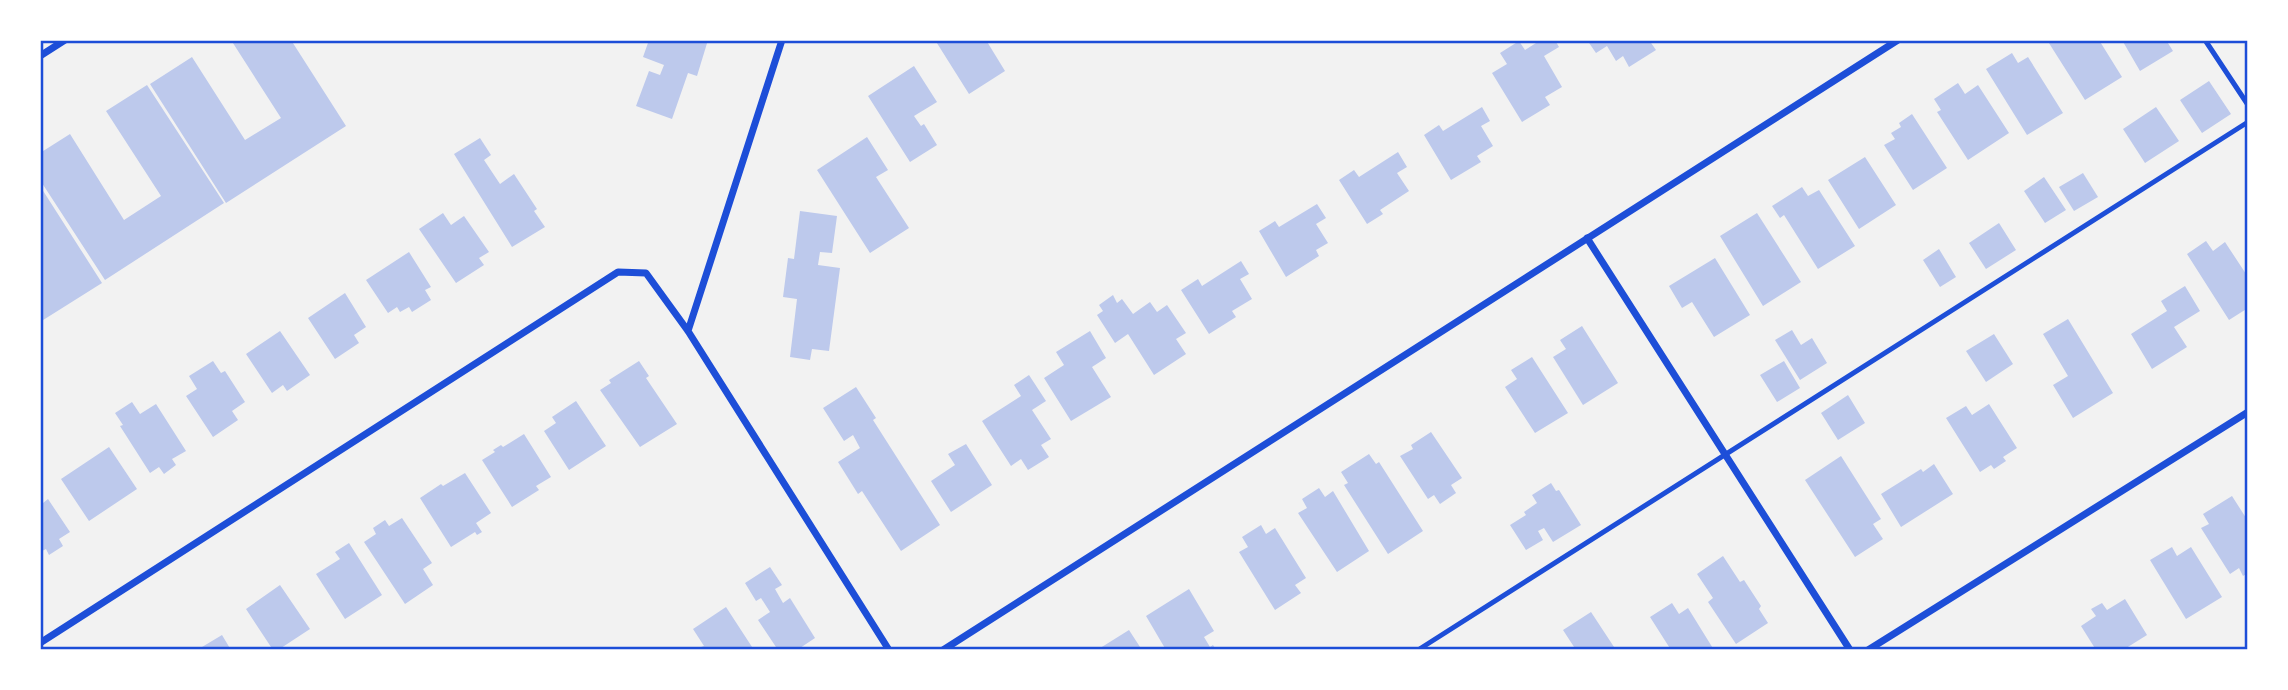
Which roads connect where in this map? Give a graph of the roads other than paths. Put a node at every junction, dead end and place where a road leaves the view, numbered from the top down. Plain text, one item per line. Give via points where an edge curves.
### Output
1 (65, 40) edge
2 (782, 40) edge
3 (1898, 40) edge
4 (2205, 40) edge
5 (40, 56) edge
6 (2248, 104) edge
7 (2248, 122) edge
8 (1587, 238) junction
9 (688, 331) junction
10 (2248, 412) edge
11 (1726, 456) junction
12 (40, 643) edge
13 (889, 650) edge
14 (943, 650) edge
15 (1418, 650) edge
16 (1850, 650) edge
17 (1868, 650) edge

1 - 5 street
2 - 9 street
3 - 8 street
4 - 6 lane
7 - 11 lane
8 - 11 street
8 - 14 street
9 - 12 street via 646,273 618,272
9 - 13 street
10 - 17 street
11 - 15 lane
11 - 16 street

